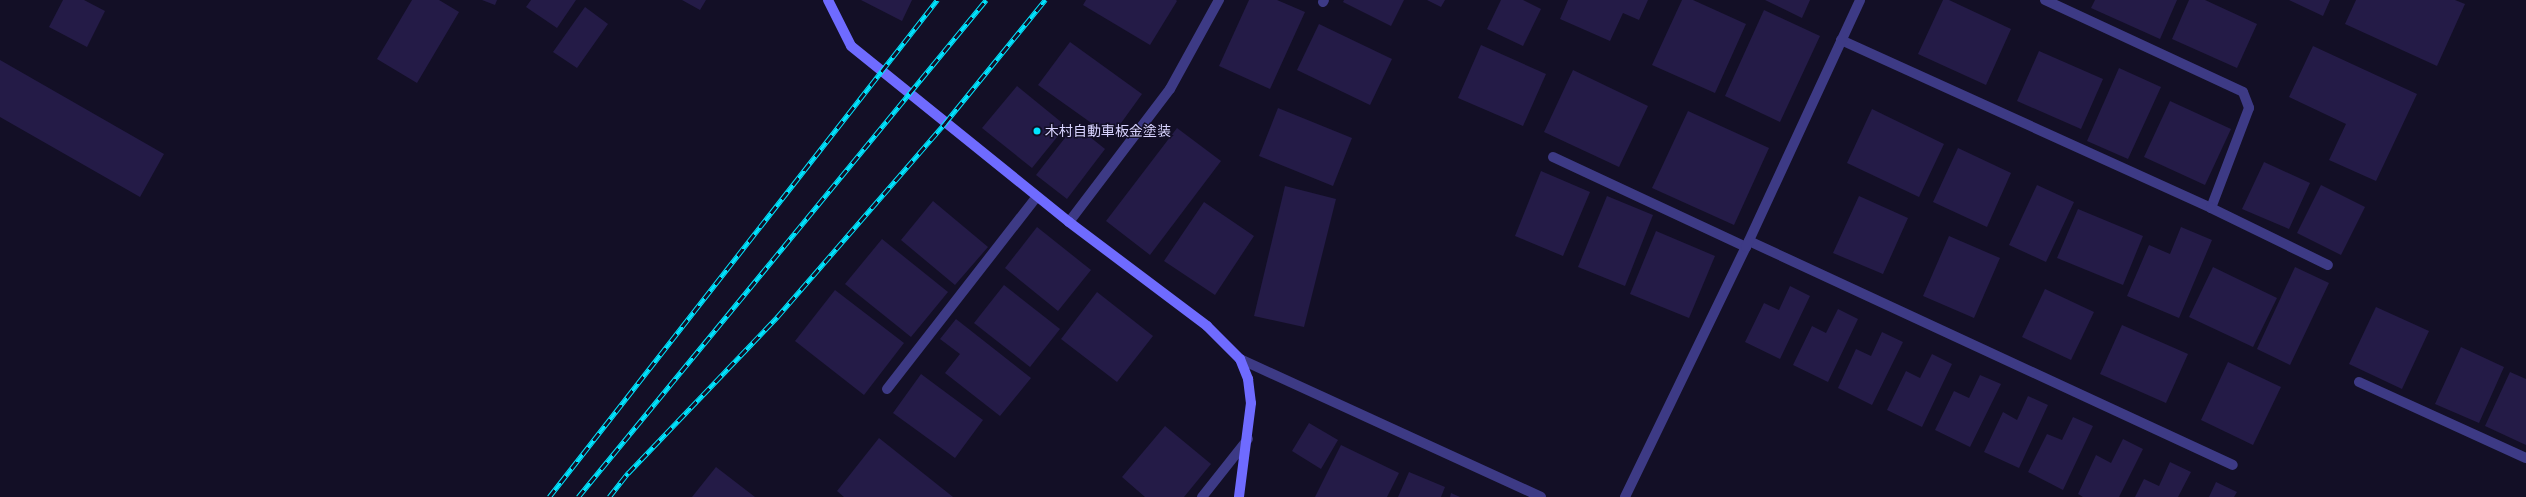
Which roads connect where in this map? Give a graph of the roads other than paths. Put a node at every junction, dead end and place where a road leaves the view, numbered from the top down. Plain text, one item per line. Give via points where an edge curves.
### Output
1 (828, 0) edge
2 (1220, 0) edge
3 (1860, 0) edge
4 (2045, 0) edge
5 (1841, 40) junction
6 (1553, 157) dead end
7 (1037, 196) junction
8 (2211, 208) junction
9 (1069, 222) junction
10 (1747, 244) junction
11 (2328, 265) dead end
12 (1240, 359) junction
13 (2359, 382) dead end
14 (887, 388) dead end
15 (1248, 440) junction
16 (2526, 458) edge
17 (2233, 465) dead end
18 (1202, 497) edge
19 (1239, 497) edge
20 (1540, 497) edge
21 (1625, 497) edge

1 - 7 street via 850,46
2 - 9 street via 1170,89
3 - 5 street
4 - 8 street via 2243,92 2248,108
5 - 8 street
5 - 10 street
6 - 10 street
7 - 9 street
7 - 14 street
8 - 11 street
9 - 12 street via 1207,326
10 - 17 street
10 - 21 street
12 - 15 street via 1248,379 1251,402
12 - 20 street
13 - 16 street
15 - 18 street
15 - 19 street

